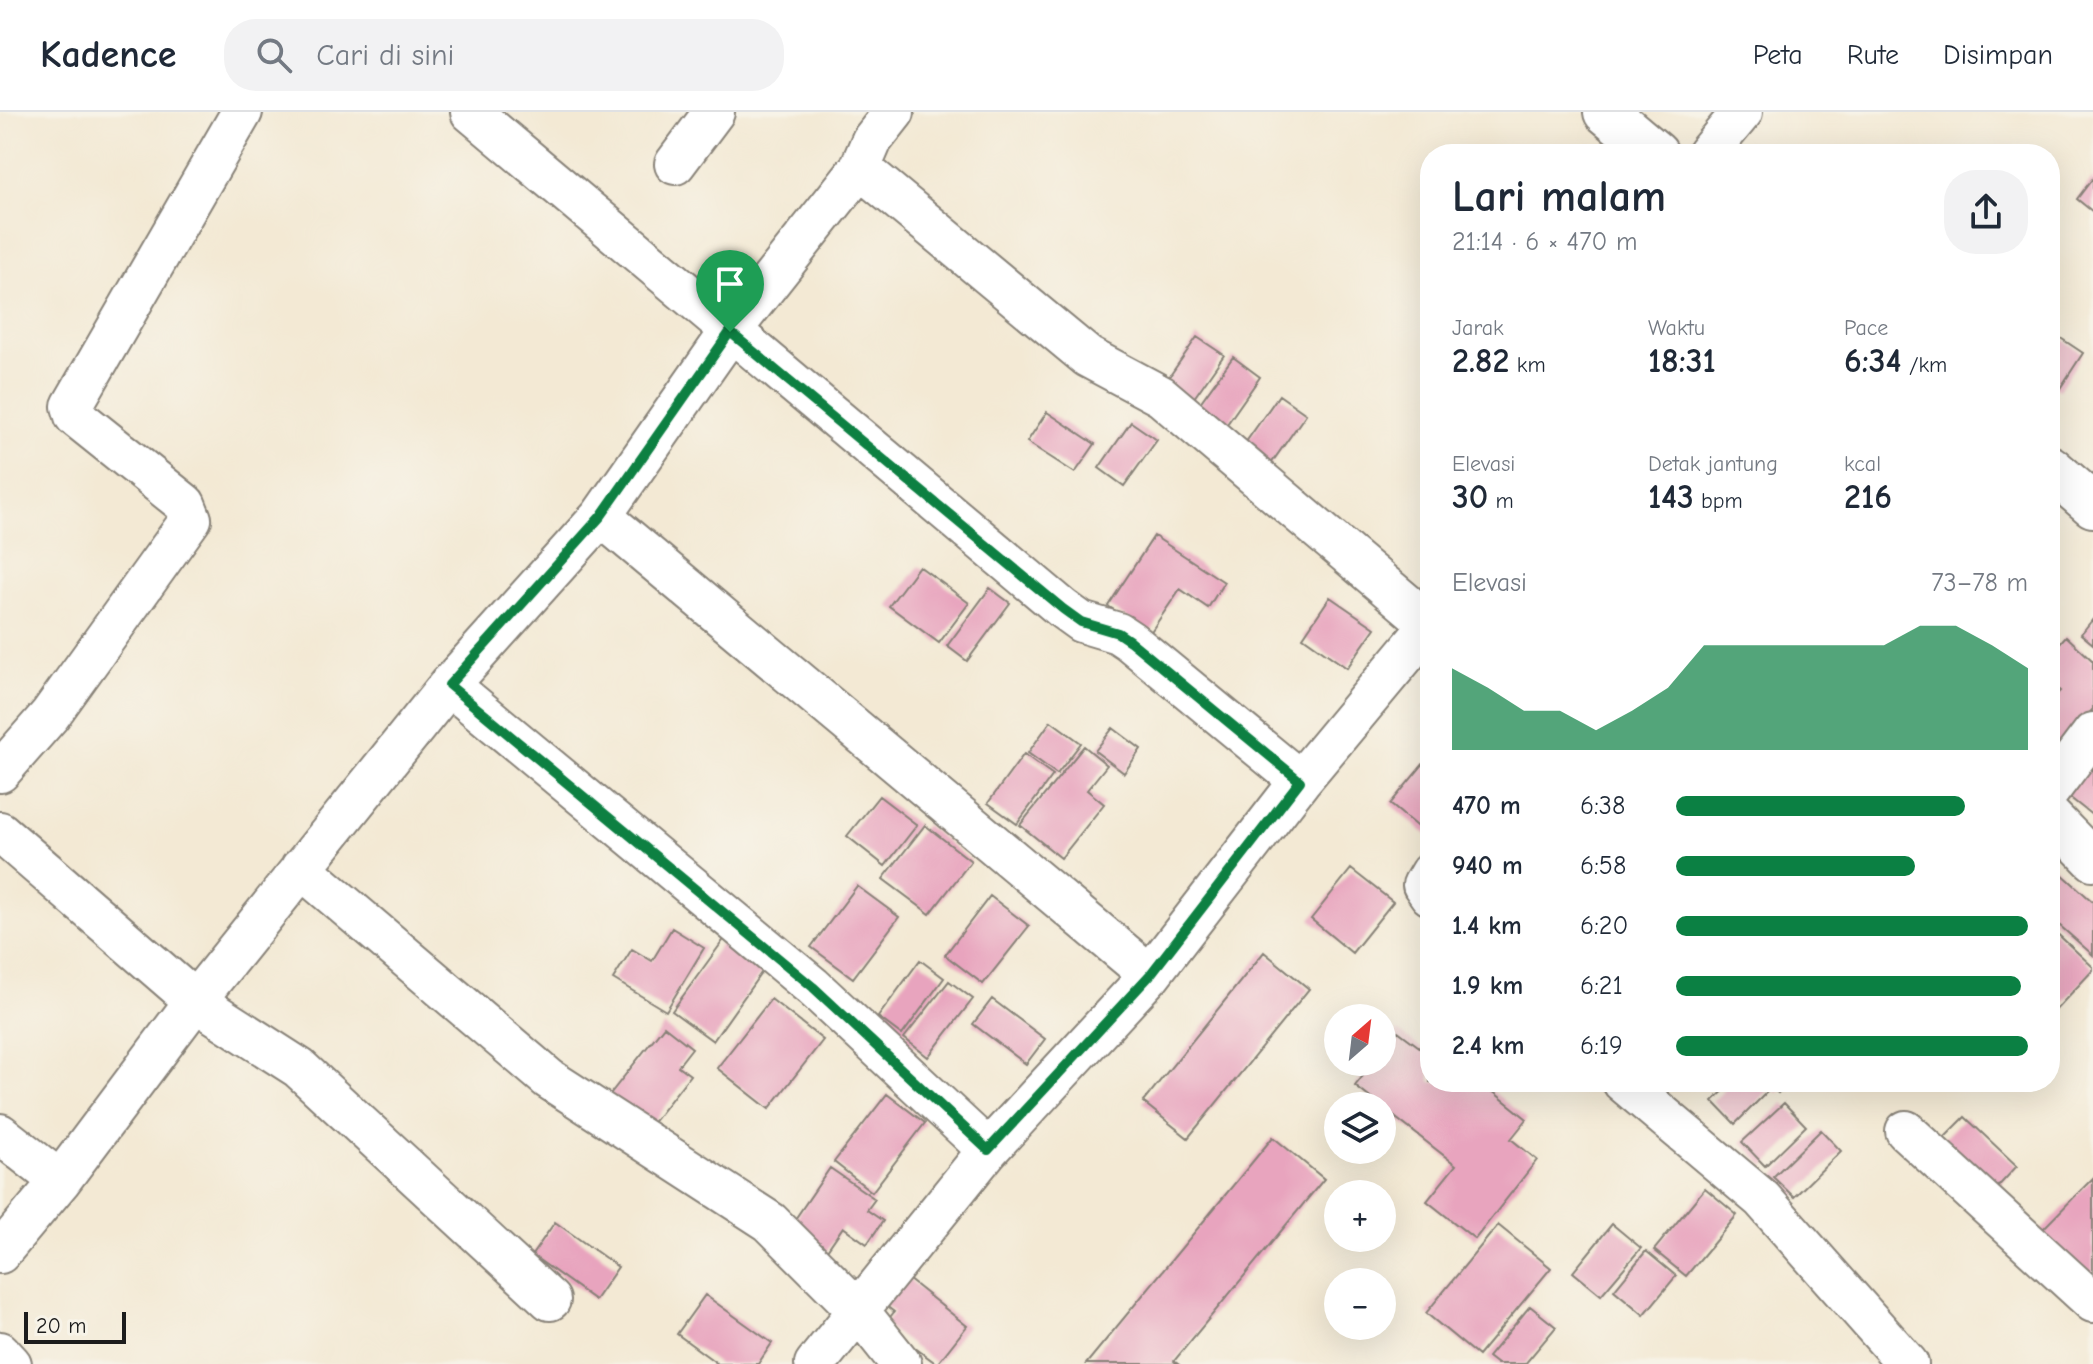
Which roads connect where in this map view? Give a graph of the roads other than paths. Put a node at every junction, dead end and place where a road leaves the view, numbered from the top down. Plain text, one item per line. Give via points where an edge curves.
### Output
1 (242, 112) edge
2 (471, 112) edge
3 (714, 112) edge
4 (894, 112) edge
5 (1606, 112) edge
6 (1742, 112) edge
7 (1644, 144) edge
8 (1715, 144) edge
9 (675, 164) dead end
10 (860, 168) junction
11 (730, 332) junction
12 (2060, 477) edge
13 (2093, 505) edge
14 (601, 516) junction
15 (1420, 616) edge
16 (1420, 636) edge
17 (449, 685) junction
18 (2093, 733) edge
19 (0, 772) edge
20 (2060, 777) edge
21 (1300, 781) junction
22 (2060, 826) edge
23 (0, 832) edge
24 (2093, 860) edge
25 (301, 868) junction
26 (1150, 975) junction
27 (195, 1001) junction
28 (1635, 1092) edge
29 (1906, 1131) dead end
30 (0, 1134) edge
31 (988, 1150) junction
32 (60, 1181) junction
33 (0, 1253) edge
34 (550, 1300) dead end
35 (2093, 1302) edge
36 (857, 1309) junction
37 (0, 1352) edge
38 (1896, 1360) edge
39 (11, 1364) edge
40 (815, 1364) edge
41 (901, 1364) edge

1 - 19 street via 72,406 75,416 185,504 191,519 50,715
2 - 11 street
3 - 9 street
4 - 10 street via 872,140
5 - 7 main road
6 - 8 street
10 - 11 street
10 - 15 street via 1088,357 1161,396
11 - 14 street
11 - 21 street via 1063,609 1130,641
12 - 13 main road
14 - 17 street
14 - 26 street
16 - 21 street
17 - 25 street
17 - 31 street via 813,987
18 - 20 street
21 - 26 street
22 - 24 street
23 - 27 street
25 - 27 street
25 - 36 street via 549,1079 770,1222
26 - 31 street
27 - 32 street
27 - 34 street via 299,1068
28 - 38 street via 1762,1199
29 - 35 street
30 - 32 street
31 - 36 street
32 - 33 street
36 - 40 street
36 - 41 street
37 - 39 street

